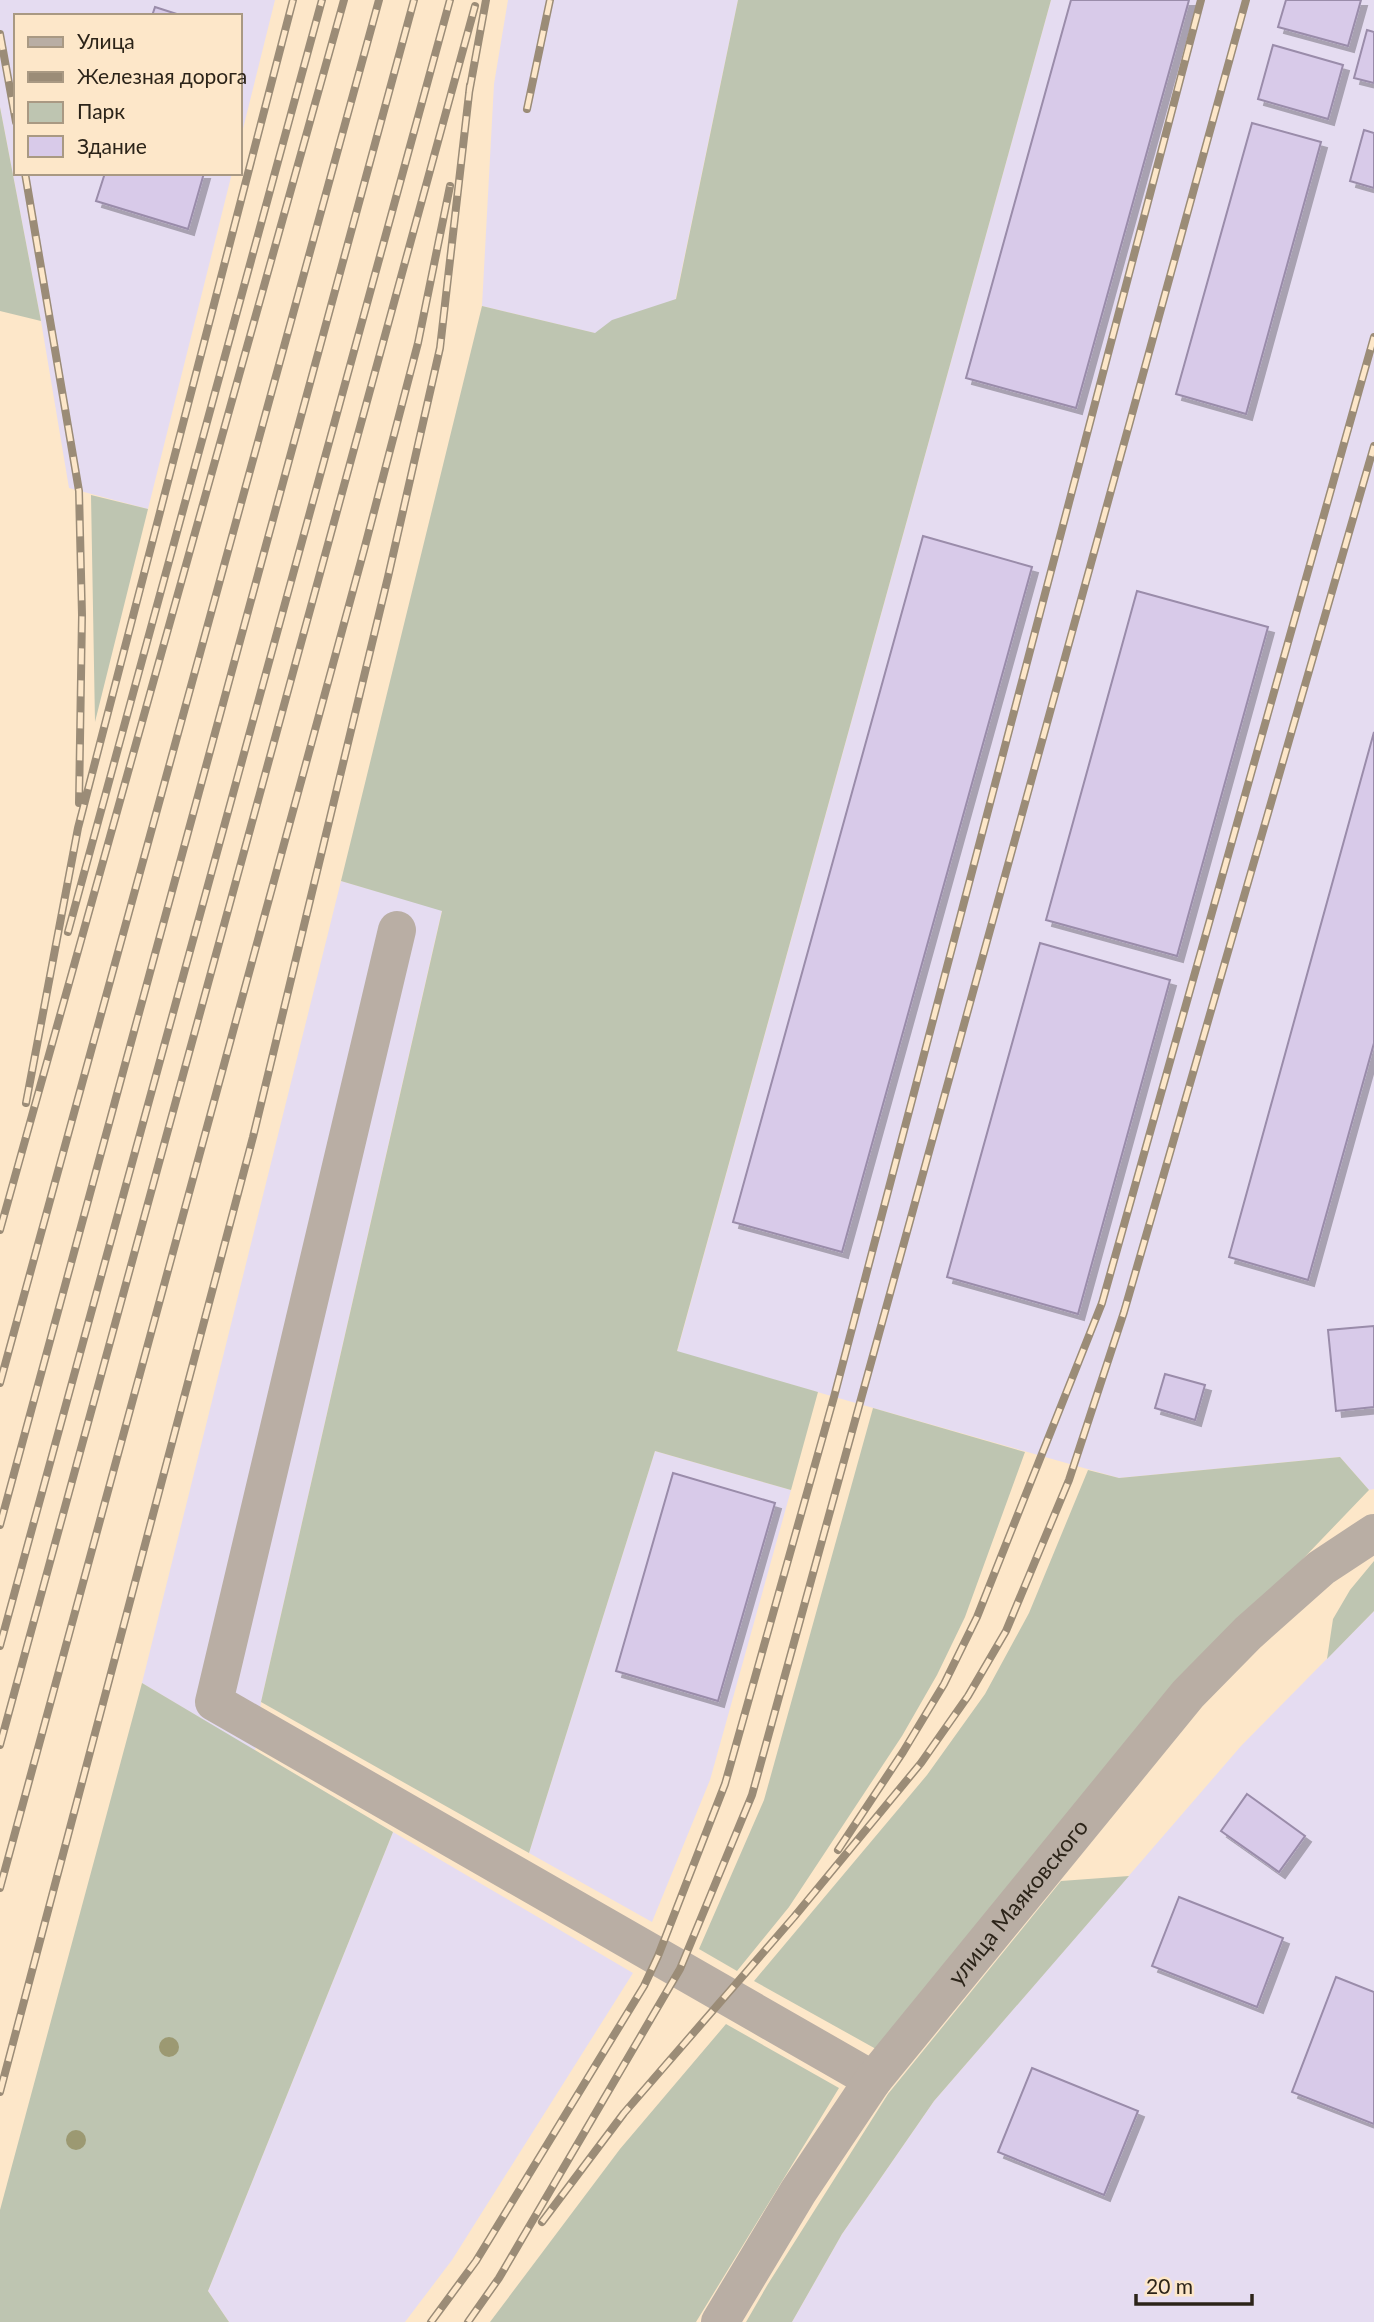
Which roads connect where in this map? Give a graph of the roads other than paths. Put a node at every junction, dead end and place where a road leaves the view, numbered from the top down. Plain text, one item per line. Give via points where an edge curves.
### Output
1 (397, 930) dead end
2 (1374, 1533) edge
3 (873, 2080) junction
4 (720, 2322) edge

1 - 3 street via 214,1702
2 - 3 street, улица Маяковского via 1321,1568 1197,1684
3 - 4 street, улица Маяковского via 798,2192

